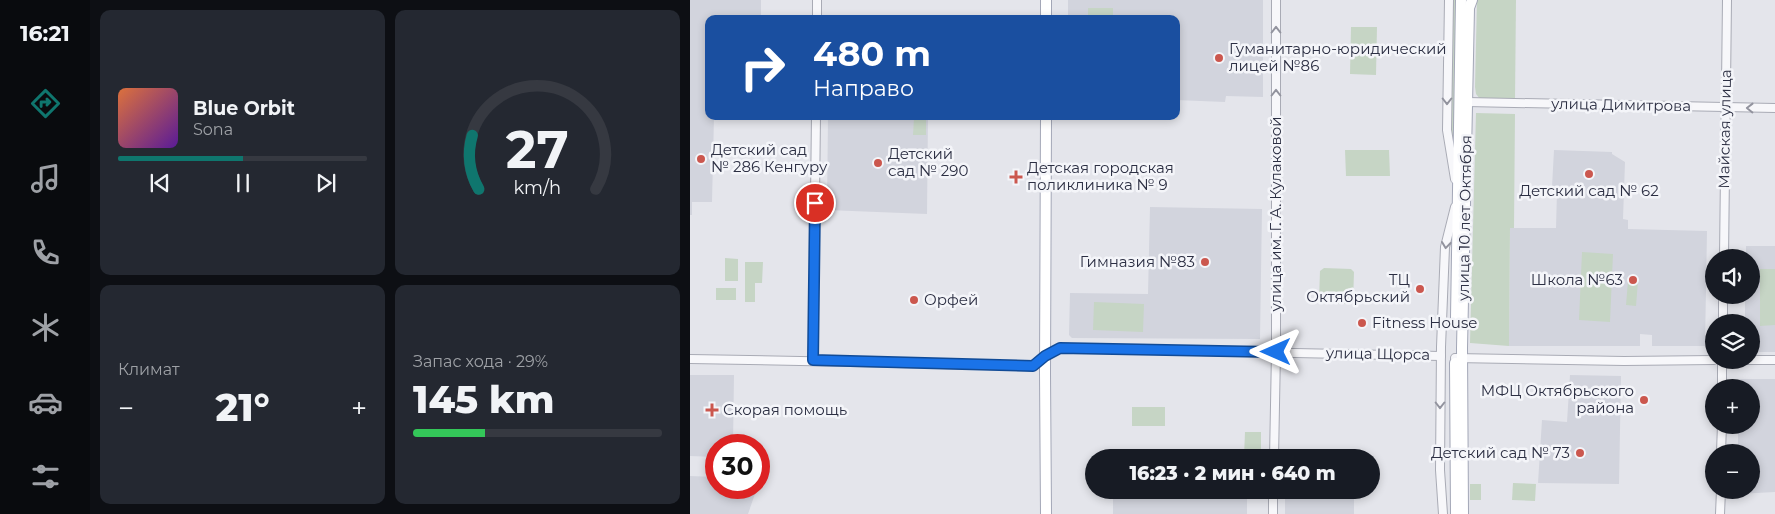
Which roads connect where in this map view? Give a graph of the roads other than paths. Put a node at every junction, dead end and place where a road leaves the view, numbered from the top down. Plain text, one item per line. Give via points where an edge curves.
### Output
1 (817, 0) edge
2 (1046, 0) edge
3 (1276, 0) edge
4 (1449, 0) edge
5 (1461, 0) edge
6 (1472, 0) edge
7 (1727, 0) edge
8 (817, 15) edge
9 (1046, 15) edge
10 (1463, 101) junction
11 (1726, 107) junction
12 (1775, 108) edge
13 (816, 120) edge
14 (1046, 120) edge
15 (1457, 198) junction
16 (1724, 249) edge
17 (1045, 351) junction
18 (1276, 352) junction
19 (1441, 356) junction
20 (1459, 358) junction
21 (690, 359) edge
22 (813, 360) junction
23 (1705, 360) edge
24 (1760, 360) edge
25 (1775, 360) edge
26 (1033, 366) junction
27 (1045, 373) junction
28 (1274, 449) edge
29 (1274, 499) edge
30 (1721, 499) edge
31 (1046, 514) edge
32 (1274, 514) edge
33 (1443, 514) edge
34 (1456, 514) edge
35 (1463, 514) edge
36 (1720, 514) edge

1 - 8 street
2 - 9 main road
18 -> 3 street, улица им. Г. А. Кулаковой
4 -> 15 street, улица 10 лет Октября via 1447,130
5 - 10 main road, улица 10 лет Октября
6 - 10 main road, улица 10 лет Октября
7 - 11 street, Майская улица
10 - 11 street, улица Димитрова
10 - 15 main road, улица 10 лет Октября
10 - 20 main road, улица 10 лет Октября
12 -> 11 street, улица Димитрова
11 - 16 street, Майская улица
13 - 22 street
14 - 17 main road
15 -> 19 street, улица 10 лет Октября via 1445,247
15 - 20 main road, улица 10 лет Октября
17 - 18 street, улица Щорса via 1060,348
17 - 26 street, улица Щорса
17 - 27 main road
18 - 19 street, улица Щорса
18 - 28 street, улица им. Г. А. Кулаковой
19 -> 33 street, улица 10 лет Октября
20 - 23 street
20 - 34 main road, улица 10 лет Октября
20 - 35 main road, улица 10 лет Октября
21 - 22 street
22 - 26 street
24 - 25 street
26 - 27 street
27 - 31 main road
29 - 32 street
30 - 36 street

